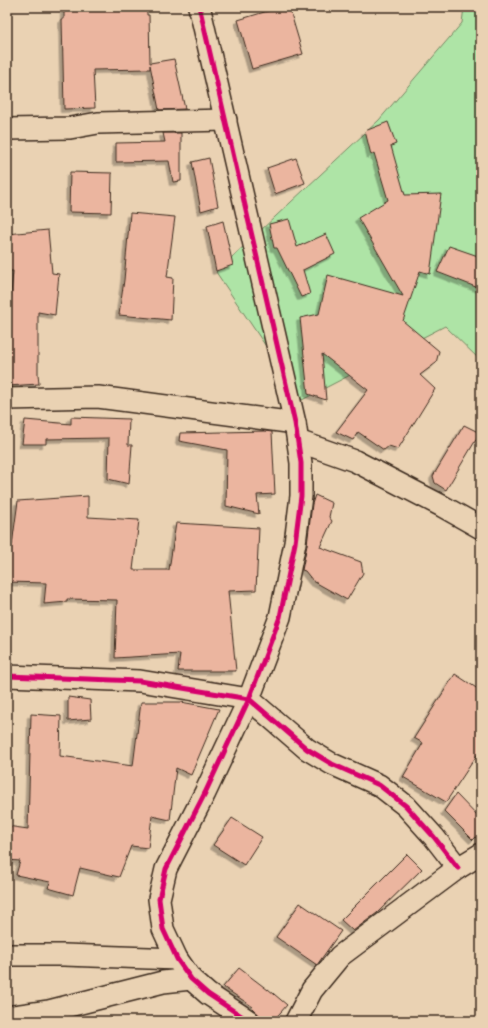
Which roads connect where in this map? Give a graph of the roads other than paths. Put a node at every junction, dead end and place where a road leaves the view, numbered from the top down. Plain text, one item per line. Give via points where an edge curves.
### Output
1 (199, 7) edge
2 (226, 120) junction
3 (7, 129) edge
4 (7, 398) edge
5 (297, 432) junction
6 (481, 528) edge
7 (7, 676) edge
8 (249, 699) junction
9 (481, 854) edge
10 (458, 868) junction
11 (7, 955) edge
12 (177, 959) junction
13 (191, 980) junction
14 (7, 1017) edge
15 (249, 1021) edge
16 (296, 1021) edge

1 - 2 street
2 - 3 street via 98,123 70,128
2 - 5 street
4 - 5 street via 98,397
5 - 6 street
5 - 8 street via 301,463 295,543 280,617
7 - 8 street via 140,681
8 - 10 street via 307,749 332,764 379,785 406,806
8 - 12 street via 166,869 159,898 163,929
9 - 10 street
10 - 16 street via 340,956 312,990
11 - 12 street
12 - 13 street
13 - 14 street via 163,982 49,1011
13 - 15 street

